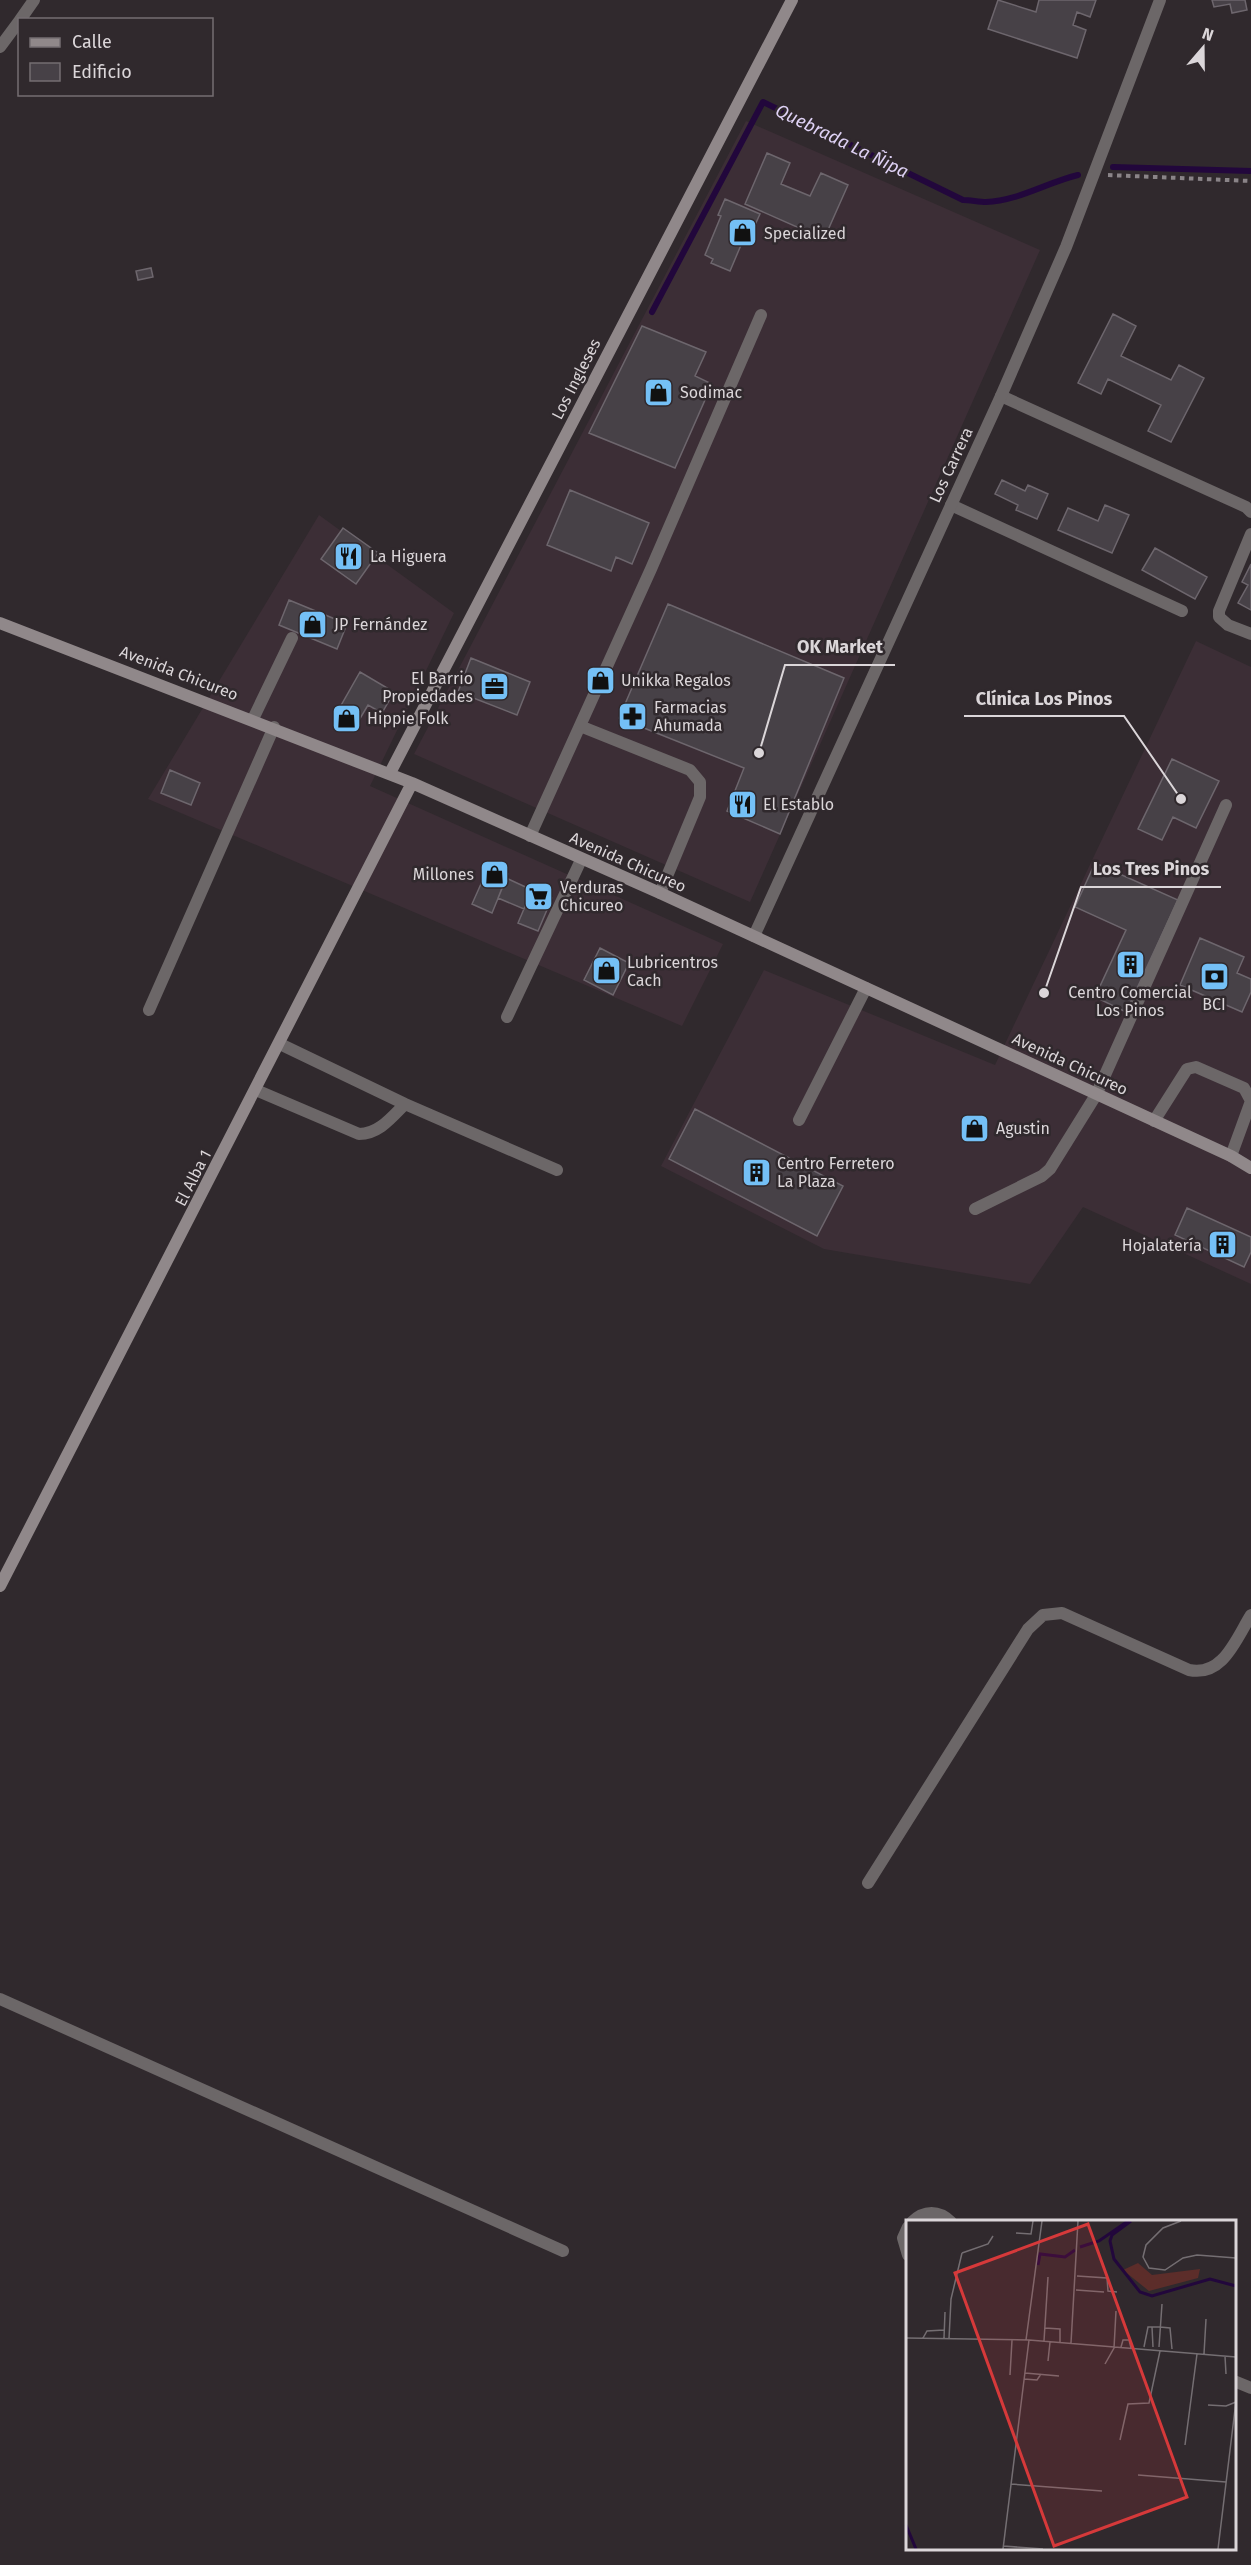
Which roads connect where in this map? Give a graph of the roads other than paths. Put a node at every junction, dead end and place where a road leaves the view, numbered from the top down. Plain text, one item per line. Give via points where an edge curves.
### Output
1 (34, 0) edge
2 (792, 0) edge
3 (1160, 0) edge
4 (21, 18) edge
5 (18, 23) edge
6 (0, 47) edge
7 (761, 315) dead end
8 (1001, 396) junction
9 (951, 505) junction
10 (1251, 512) edge
11 (1251, 534) edge
12 (1182, 611) dead end
13 (0, 623) edge
14 (1251, 634) edge
15 (292, 638) dead end
16 (253, 719) junction
17 (580, 726) junction
18 (274, 728) junction
19 (390, 773) junction
20 (412, 783) junction
21 (1226, 805) dead end
22 (530, 836) junction
23 (581, 860) junction
24 (660, 893) junction
25 (754, 936) junction
26 (866, 988) junction
27 (149, 1011) dead end
28 (507, 1017) dead end
29 (280, 1044) junction
30 (256, 1090) junction
31 (1096, 1095) junction
32 (405, 1104) junction
33 (799, 1120) dead end
34 (1154, 1121) junction
35 (1232, 1156) junction
36 (1251, 1159) edge
37 (1251, 1168) edge
38 (557, 1170) dead end
39 (975, 1209) dead end
40 (0, 1586) edge
41 (1251, 1615) edge
42 (868, 1883) dead end
43 (0, 1999) edge
44 (915, 2220) edge
45 (949, 2220) edge
46 (906, 2231) edge
47 (906, 2248) edge
48 (563, 2251) dead end
49 (1236, 2382) edge
50 (1251, 2388) edge

1 - 4 street
2 - 19 street, Los Ingleses
3 - 8 street, Los Carrera via 1066,247
5 - 6 street
7 - 17 street
8 - 9 street, Los Carrera
8 - 10 street
9 - 12 street
9 - 25 street, Los Carrera
11 - 14 street via 1219,611 1219,617 1228,625
13 - 16 street, Avenida Chicureo
15 - 16 street
16 - 18 street, Avenida Chicureo
17 - 22 street
17 - 24 street via 690,770 700,782 700,797
18 - 19 street, Avenida Chicureo
18 - 27 street
19 - 20 street, Avenida Chicureo
20 - 22 street, Avenida Chicureo
20 - 29 street, El Alba 1
21 - 31 street
22 - 23 street, Avenida Chicureo
23 - 24 street, Avenida Chicureo
23 - 28 street
24 - 25 street, Avenida Chicureo
25 - 26 street, Avenida Chicureo
26 - 31 street, Avenida Chicureo
26 - 33 street
29 - 30 street, El Alba 1
29 - 32 street
30 - 32 street via 359,1134 380,1128
30 - 40 street, El Alba 1
31 - 34 street, Avenida Chicureo
31 - 39 street via 1050,1169
32 - 38 street
34 - 35 street, Avenida Chicureo
34 - 35 street via 1187,1069 1196,1067 1244,1088 1251,1101
35 - 36 street, Avenida Chicureo
35 - 37 street, Avenida Chicureo
41 - 42 street via 1219,1664 1197,1672 1062,1613 1044,1615 1028,1629
43 - 48 street
44 - 45 street via 934,2212
46 - 47 street
49 - 50 street

